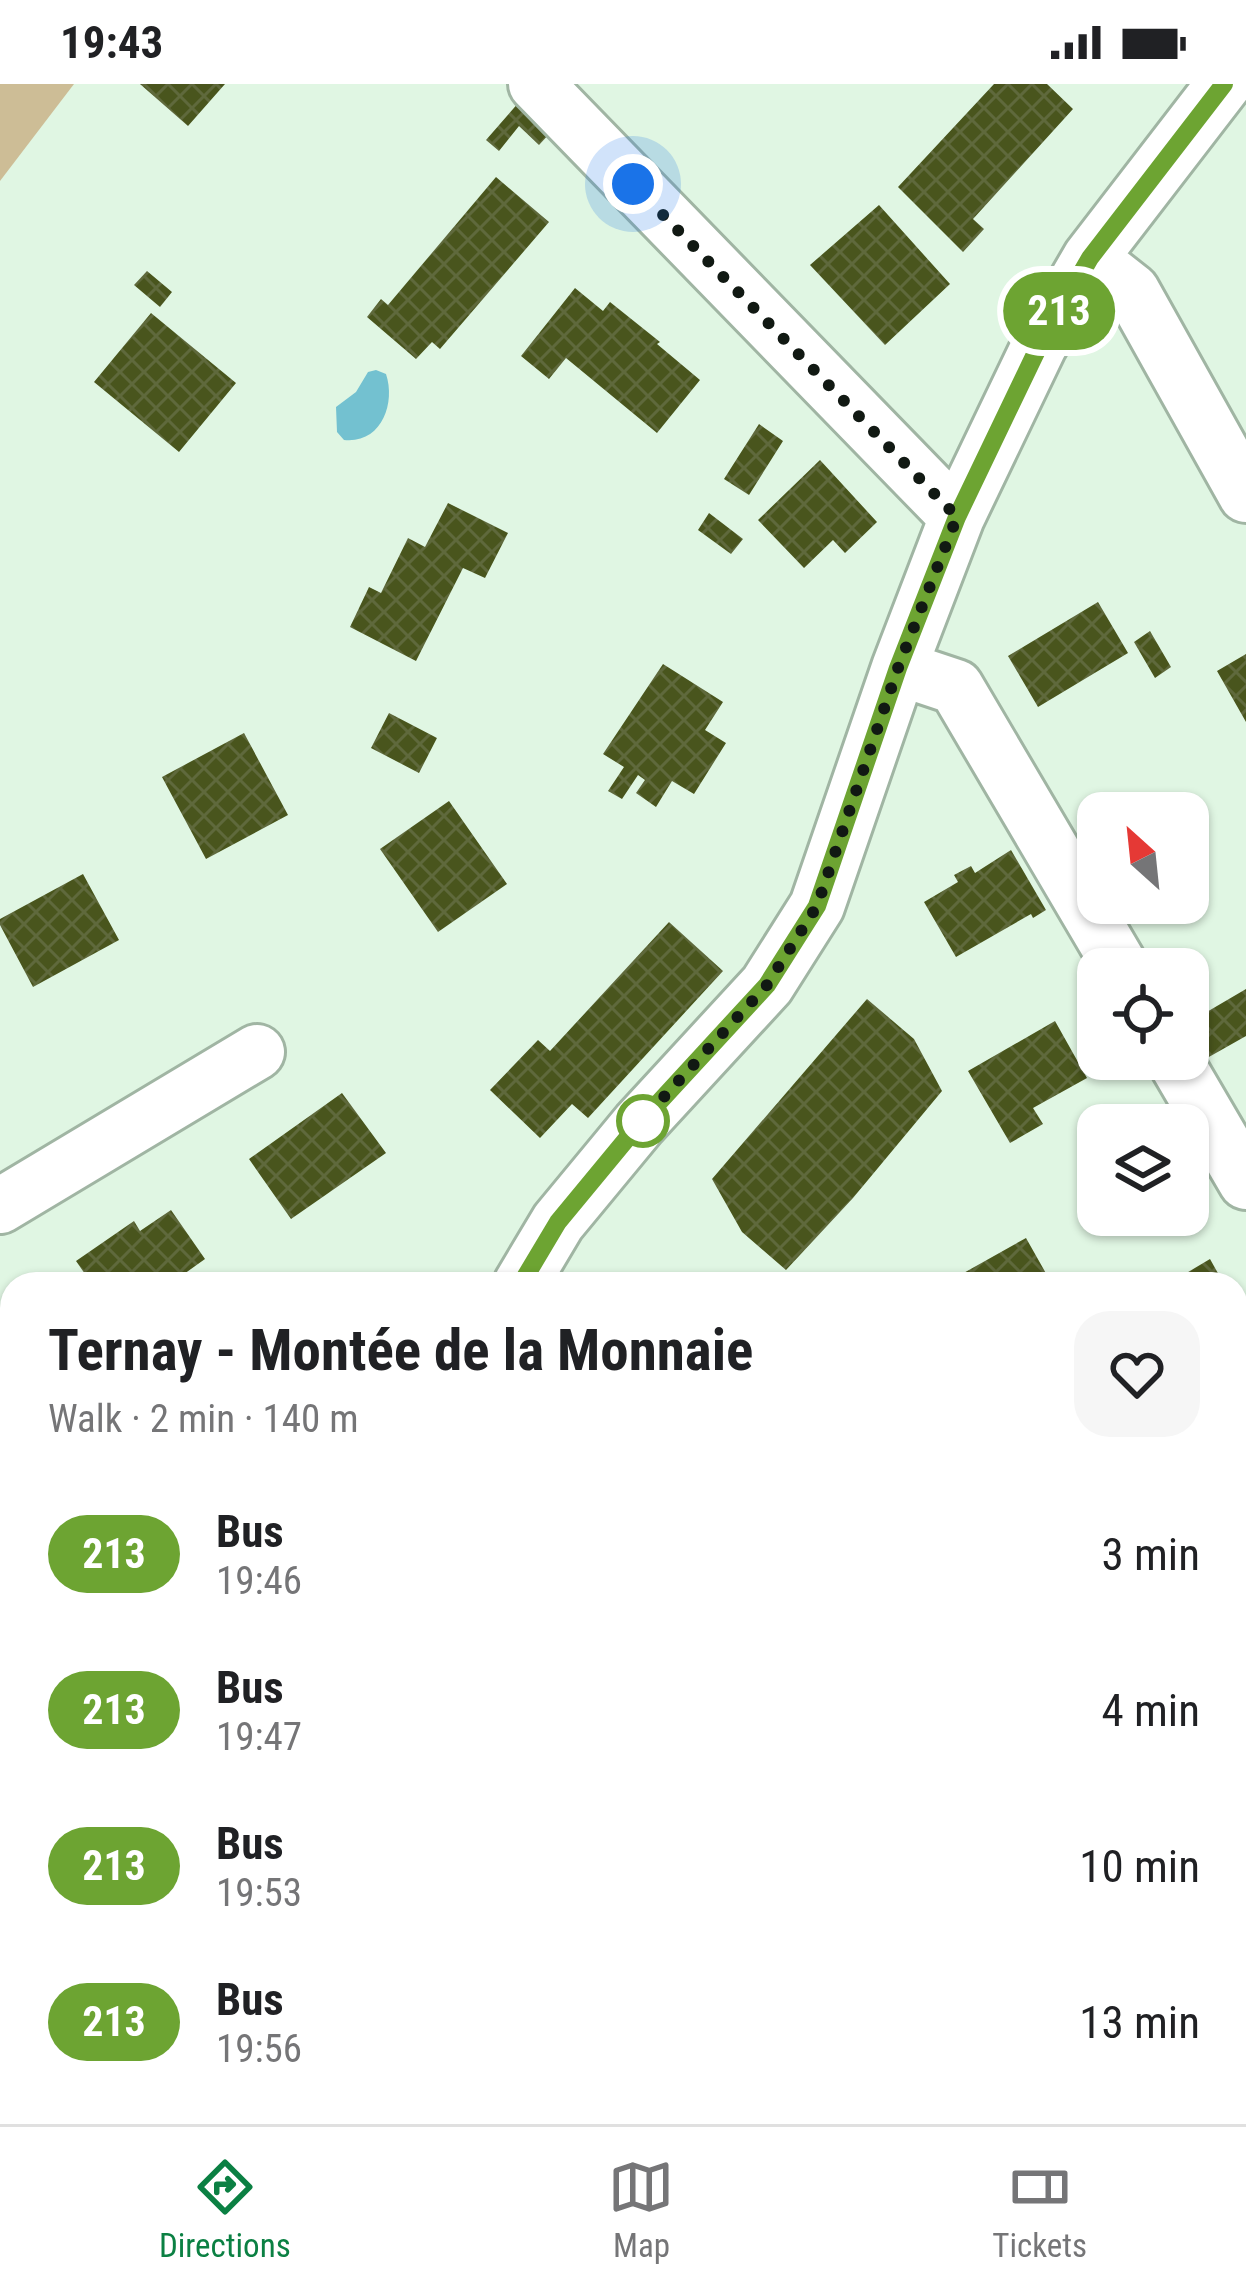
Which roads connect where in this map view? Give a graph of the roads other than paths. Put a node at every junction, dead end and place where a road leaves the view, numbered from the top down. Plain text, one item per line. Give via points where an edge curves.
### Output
1 (536, 84) edge
2 (1224, 84) edge
3 (1090, 258) junction
4 (1246, 495) edge
5 (957, 517) junction
6 (898, 668) junction
7 (1109, 948) edge
8 (257, 1052) dead end
9 (1186, 1080) edge
10 (1246, 1182) edge
11 (0, 1206) edge
12 (528, 1272) edge

1 - 5 street
2 - 3 street
3 - 4 street via 1132,291
3 - 5 street
5 - 6 street
6 - 7 street via 956,687
6 - 12 street via 817,906 767,985 639,1124 558,1222
8 - 11 street
9 - 10 street

